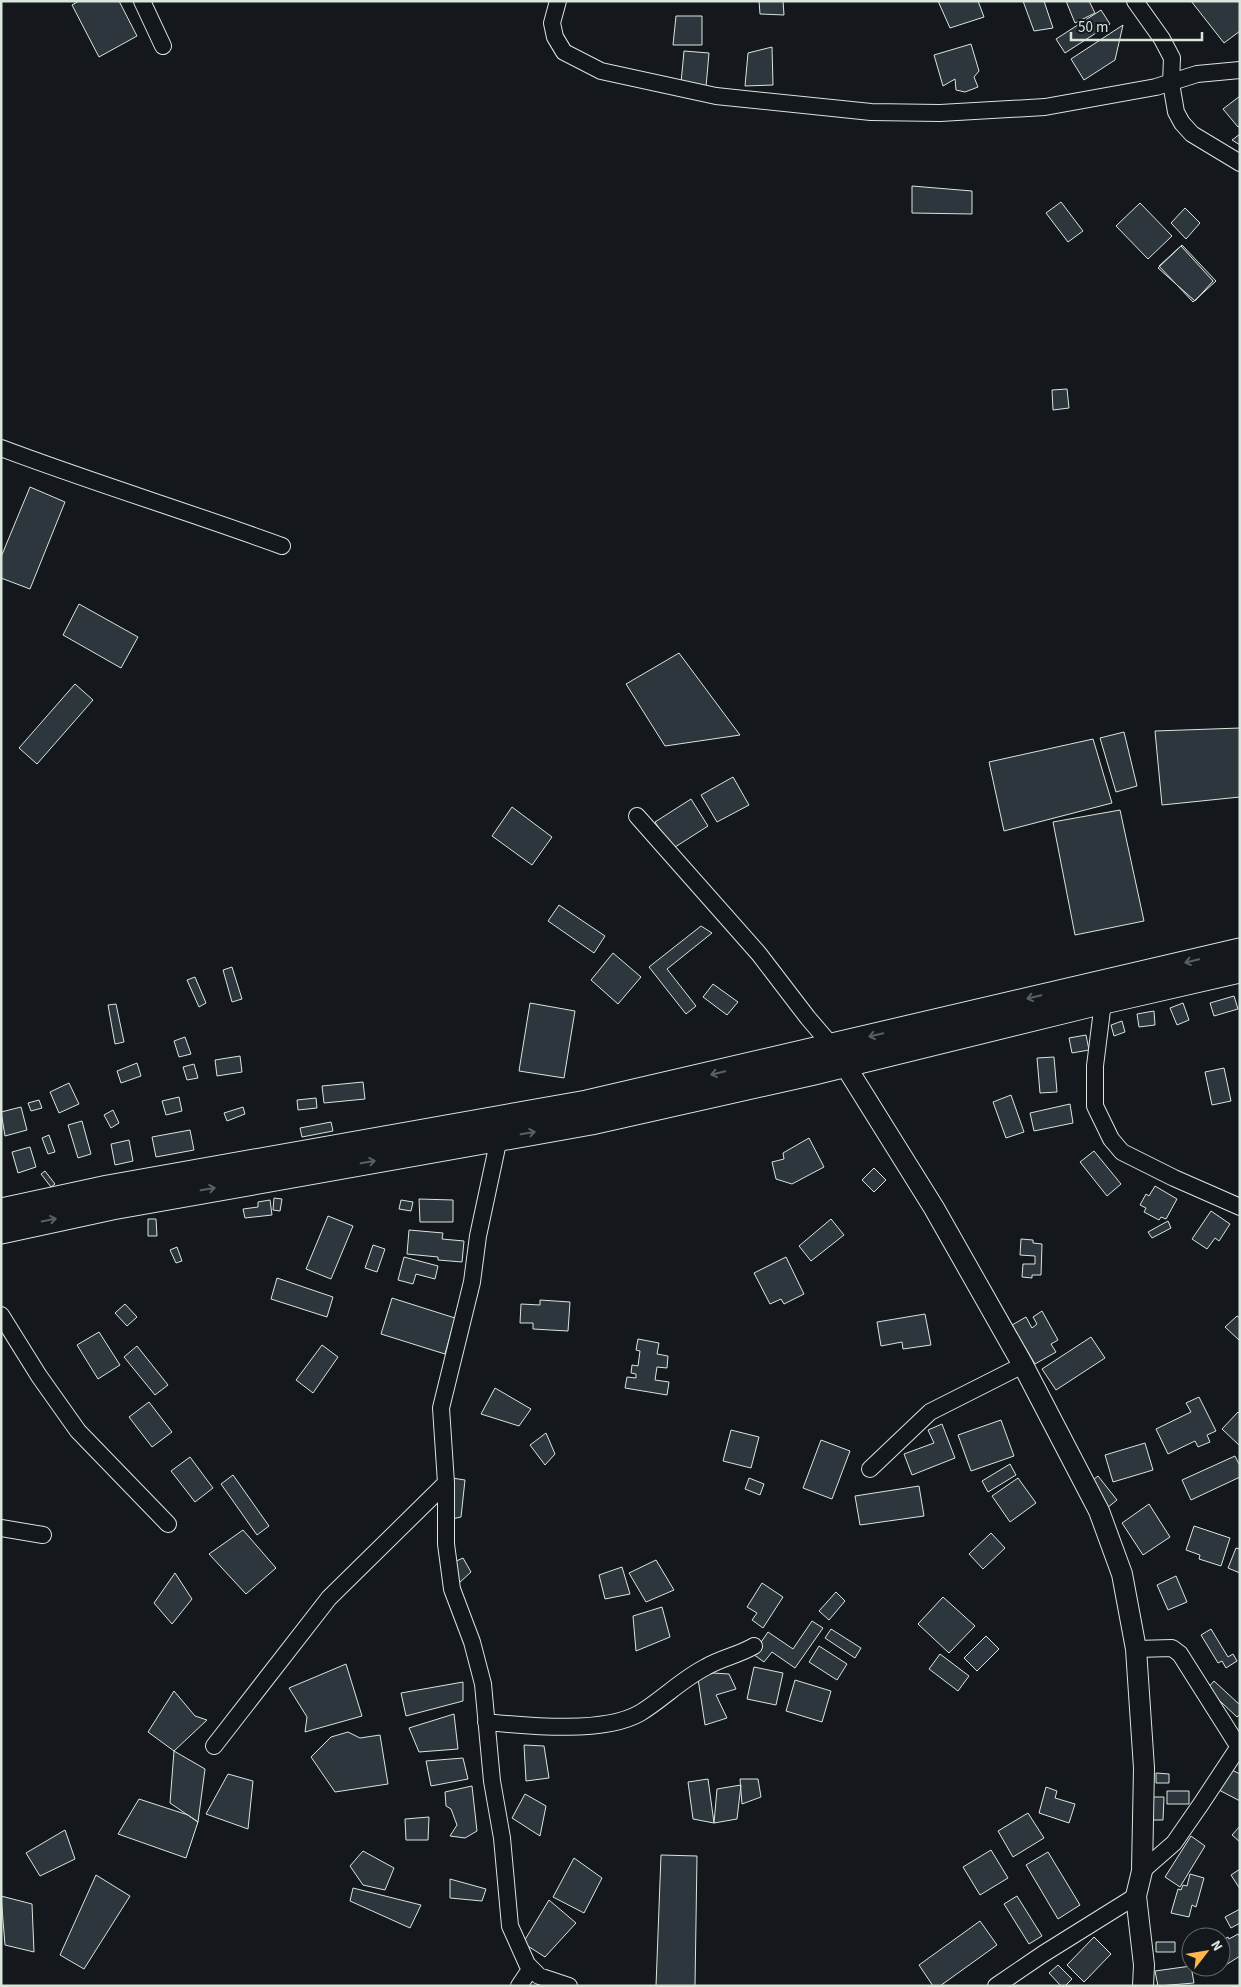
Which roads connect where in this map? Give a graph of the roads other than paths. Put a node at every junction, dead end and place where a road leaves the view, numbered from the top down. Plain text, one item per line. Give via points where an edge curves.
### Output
1 (142, 1) edge
2 (558, 1) edge
3 (1135, 1) edge
4 (163, 46) dead end
5 (1240, 70) edge
6 (1171, 83) junction
7 (1240, 164) edge
8 (1, 448) edge
9 (282, 546) dead end
10 (637, 816) dead end
11 (1240, 950) edge
12 (1240, 970) edge
13 (1104, 1002) junction
14 (838, 1055) junction
15 (498, 1138) junction
16 (110, 1197) junction
17 (1240, 1207) edge
18 (1, 1211) edge
19 (1, 1231) edge
20 (1, 1315) edge
21 (1024, 1364) junction
22 (870, 1469) dead end
23 (446, 1483) junction
24 (168, 1524) dead end
25 (1, 1528) edge
26 (43, 1535) dead end
27 (754, 1646) dead end
28 (1136, 1649) junction
29 (486, 1722) junction
30 (214, 1746) dead end
31 (1239, 1747) edge
32 (1142, 1872) junction
33 (1136, 1896) junction
34 (531, 1968) junction
35 (519, 1986) edge
36 (569, 1986) edge
37 (996, 1986) edge
38 (1143, 1986) edge

1 - 4 street
2 - 6 street via 552,24 564,52 601,71 716,96 871,112 940,114 1044,107
3 - 6 street via 1172,58
5 - 6 street via 1197,74
6 - 7 street via 1176,112 1182,123 1192,134
8 - 9 street
10 - 14 street via 759,954
11 -> 14 main road via 1068,989
12 - 13 main road
13 - 14 main road
13 - 17 street via 1095,1066 1095,1106 1110,1139 1122,1152
15 -> 14 main road via 591,1122
14 -> 16 main road
14 - 21 street via 934,1208
16 -> 15 main road
15 - 23 street via 472,1282 441,1408
16 - 18 main road
19 -> 16 main road
20 - 24 street via 38,1376 78,1431
21 - 22 street via 930,1412
21 - 28 street via 1099,1511 1122,1574
23 - 29 street via 446,1544 452,1589 472,1642 482,1684
23 - 30 street via 329,1598
25 - 26 street
27 - 29 street via 706,1666 640,1713 622,1721 541,1727
28 - 31 street via 1172,1648 1180,1654
28 - 32 street via 1144,1768
29 - 34 street via 510,1926
31 - 32 street via 1174,1842
32 - 33 street
33 - 37 street
33 - 38 street via 1144,1965
34 - 35 street
34 - 36 street via 539,1976

